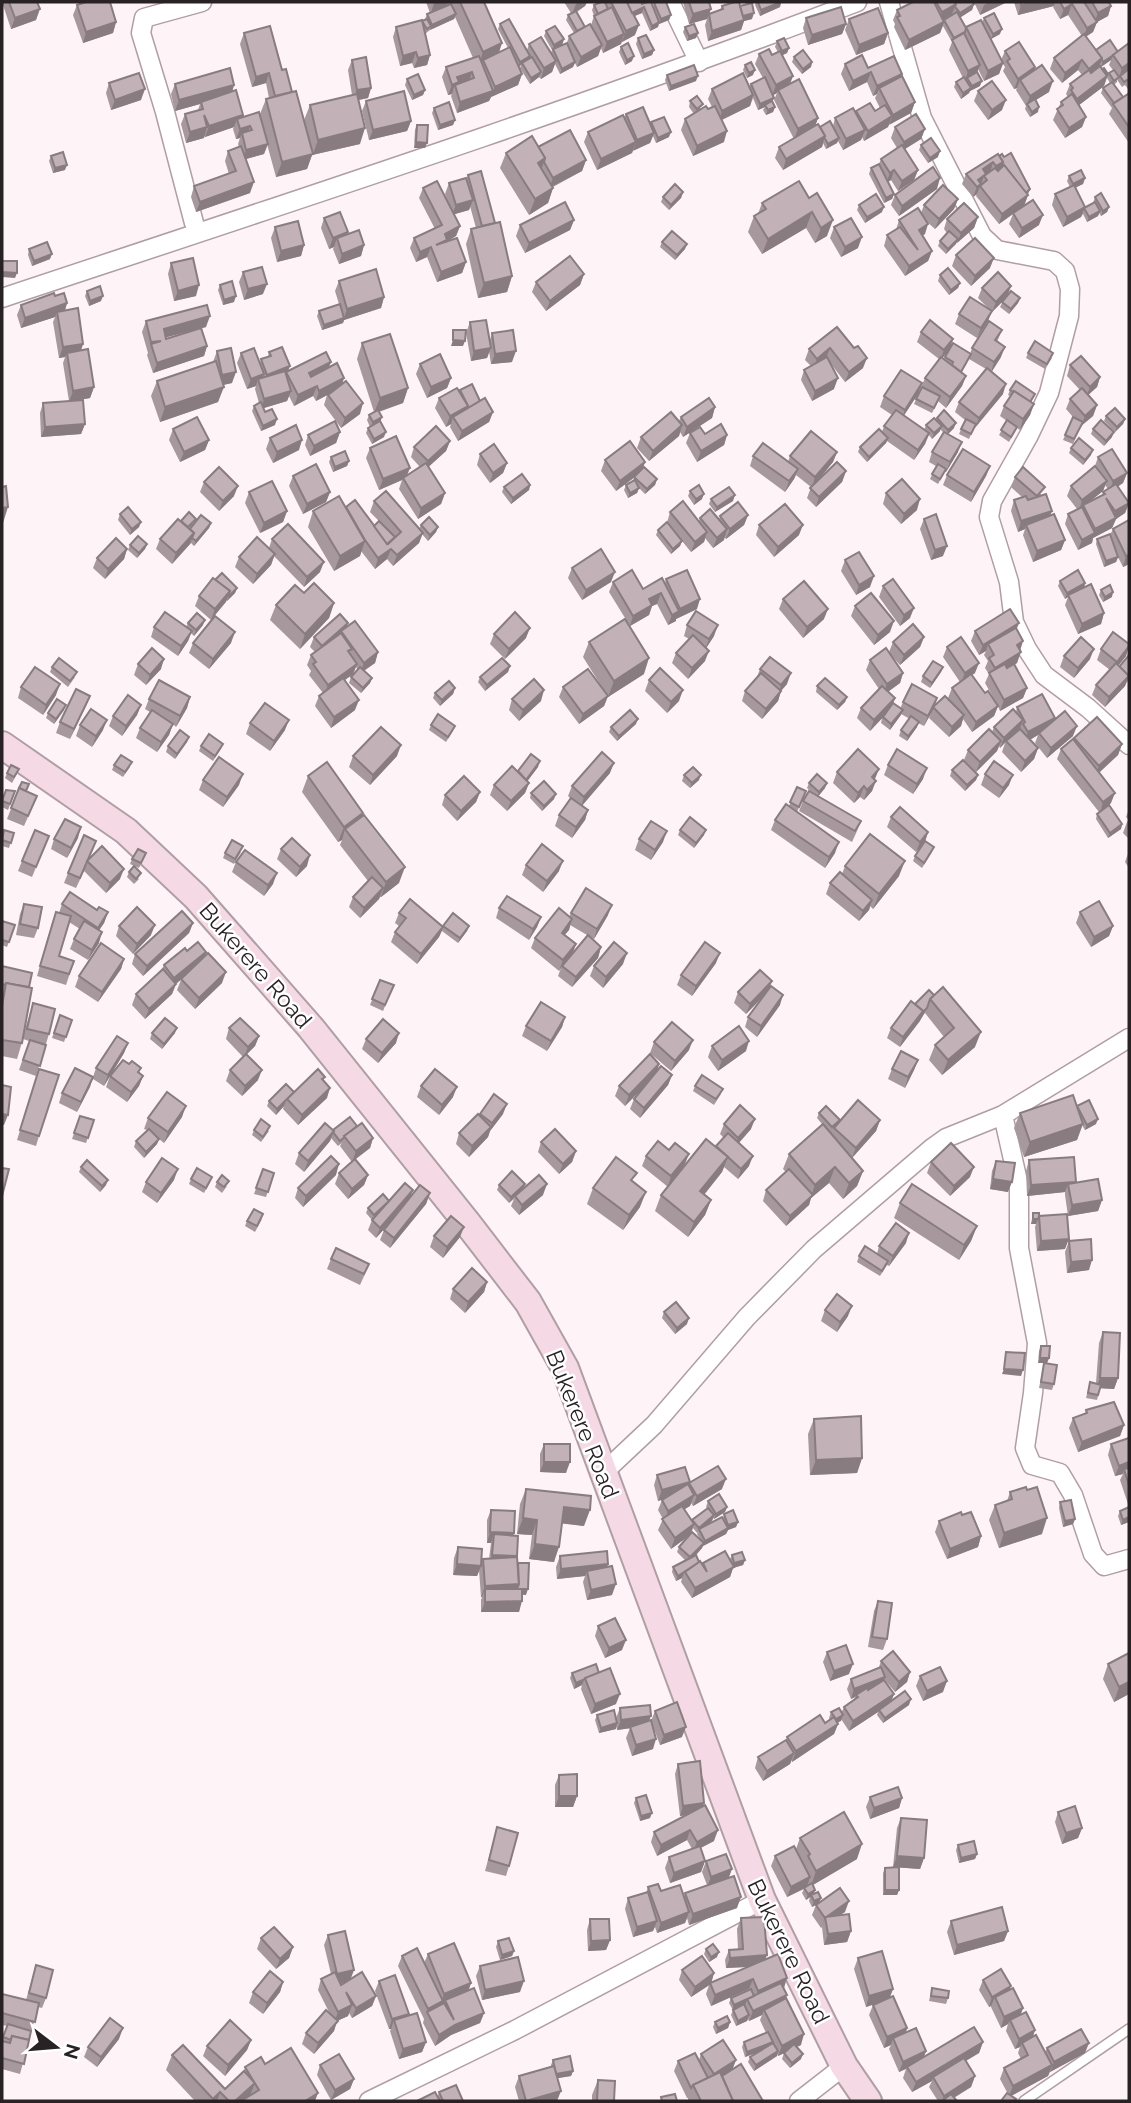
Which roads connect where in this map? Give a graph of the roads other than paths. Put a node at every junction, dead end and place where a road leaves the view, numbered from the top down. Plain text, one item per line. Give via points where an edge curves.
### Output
1 (202, 2) edge
2 (670, 2) edge
3 (858, 2) edge
4 (889, 2) edge
5 (699, 62) junction
6 (194, 223) dead end
7 (2, 299) edge
8 (2, 745) edge
9 (1129, 745) edge
10 (1129, 1038) edge
11 (1003, 1115) junction
12 (604, 1472) junction
13 (1129, 1559) edge
14 (762, 1900) junction
15 (1129, 2029) edge
16 (845, 2066) junction
17 (369, 2101) edge
18 (799, 2101) edge
19 (868, 2101) edge
20 (1024, 2101) edge

1 - 6 street via 144,18 141,33
2 - 5 street
3 - 5 street
4 - 9 street via 922,118 982,236 997,250 1054,261 1065,271 1069,316 1049,393 992,500 989,517 1009,582 1014,622 1027,649 1044,675
5 - 7 street
8 - 12 street, Bukerere Road via 126,831 196,897 311,1028 528,1302 565,1368
10 - 11 street
11 - 12 street via 946,1138 814,1248 654,1425
11 - 13 street via 1019,1186 1019,1248 1037,1343 1025,1448 1032,1465 1060,1473 1073,1495 1093,1554 1104,1566
12 - 14 street, Bukerere Road
14 - 16 street, Bukerere Road
14 - 17 street via 516,2030
15 - 20 lane
16 - 18 street
16 - 19 street, Bukerere Road

